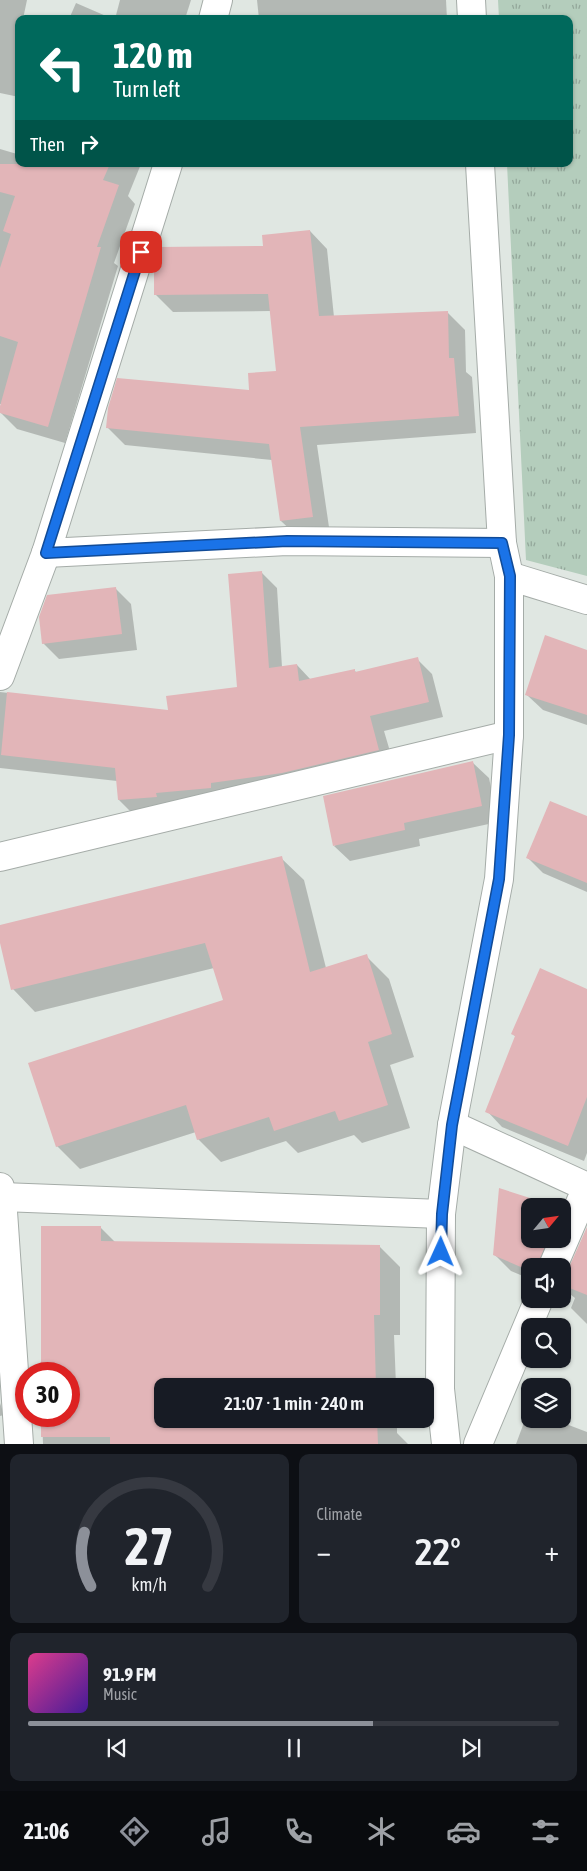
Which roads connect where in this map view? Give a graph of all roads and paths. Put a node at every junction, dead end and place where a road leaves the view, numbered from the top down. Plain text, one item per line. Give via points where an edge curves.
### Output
1 (218, 0) edge
2 (471, 0) edge
3 (214, 15) edge
4 (472, 15) edge
5 (167, 167) edge
6 (480, 167) edge
7 (502, 543) junction
8 (46, 553) junction
9 (510, 576) junction
10 (587, 600) edge
11 (0, 676) edge
12 (509, 735) junction
13 (0, 858) edge
14 (452, 1125) junction
15 (1, 1192) edge
16 (442, 1214) junction
17 (556, 1258) edge
18 (535, 1308) edge
19 (8, 1417) edge
20 (19, 1444) edge
21 (446, 1444) edge
22 (478, 1444) edge

1 - 3 street
2 - 4 street
5 - 8 street
6 - 7 street
7 - 8 street via 287,541
7 - 9 street
8 - 11 street
9 - 10 street
9 - 12 street
12 - 13 street
12 - 14 street via 499,879
14 - 16 street
14 - 17 street via 587,1187
15 - 16 street
15 - 19 street
16 - 21 street via 440,1389
18 - 22 street
19 - 20 street

